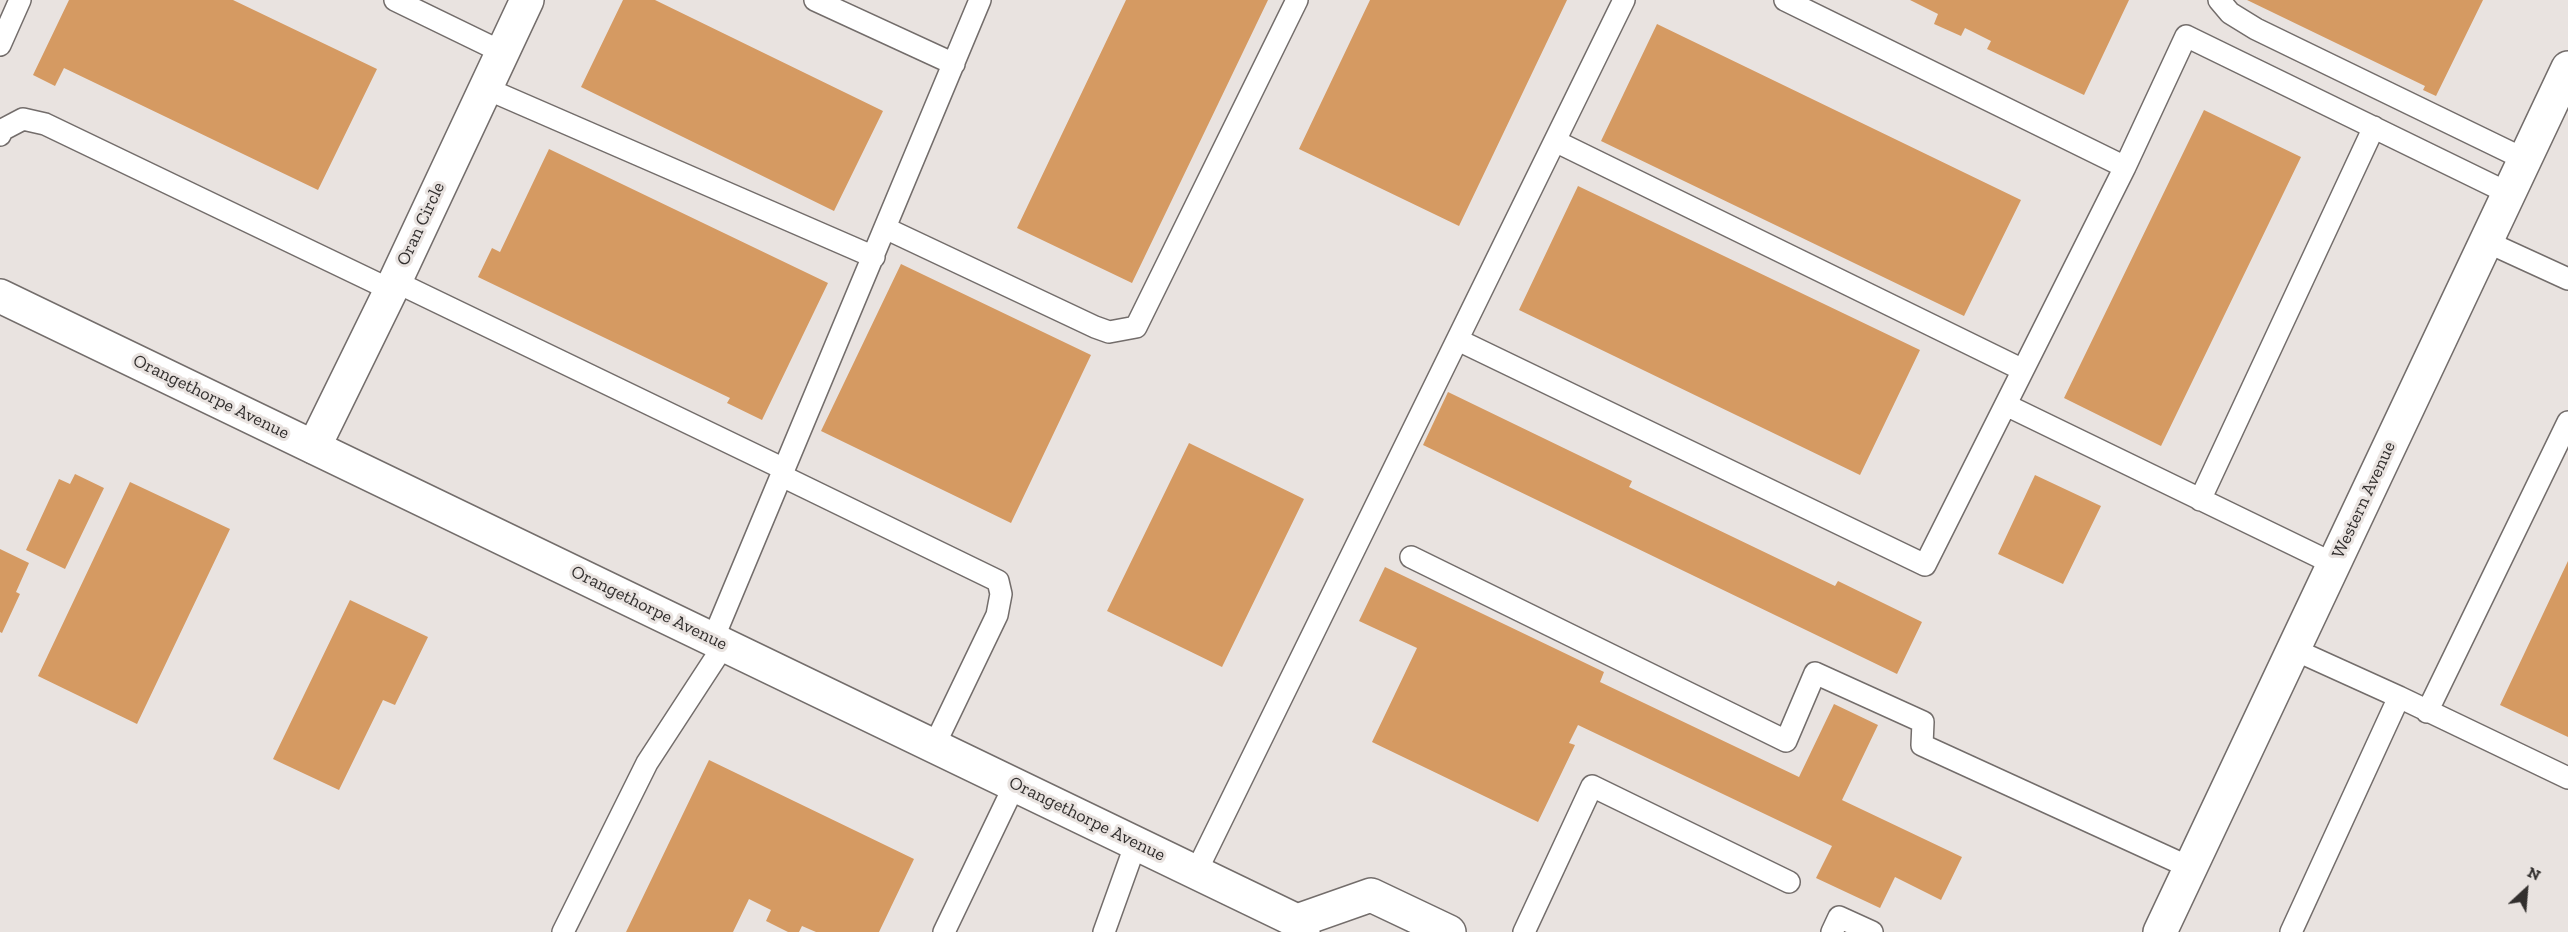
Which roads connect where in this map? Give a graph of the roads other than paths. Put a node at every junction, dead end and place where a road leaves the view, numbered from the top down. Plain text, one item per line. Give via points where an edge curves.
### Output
1 (20, 0) edge
2 (395, 0) edge
3 (527, 0) edge
4 (815, 0) edge
5 (980, 0) edge
6 (1297, 0) edge
7 (1624, 0) edge
8 (1785, 0) edge
9 (2219, 0) edge
10 (0, 45) edge
11 (502, 52) junction
12 (954, 64) junction
13 (2568, 68) edge
14 (485, 88) junction
15 (2374, 127) junction
16 (0, 135) edge
17 (1556, 141) junction
18 (2524, 159) junction
19 (2125, 167) junction
20 (2508, 193) junction
21 (885, 228) junction
22 (2486, 241) junction
23 (873, 257) junction
24 (2568, 279) edge
25 (393, 285) junction
26 (0, 296) edge
27 (1458, 339) junction
28 (2023, 370) junction
29 (2006, 405) junction
30 (2568, 422) edge
31 (314, 447) junction
32 (783, 473) junction
33 (2200, 500) junction
34 (1411, 557) dead end
35 (2334, 564) junction
36 (719, 642) junction
37 (2294, 649) junction
38 (2399, 697) junction
39 (2427, 712) junction
40 (934, 746) junction
41 (2568, 778) edge
42 (1015, 784) junction
43 (1136, 843) junction
44 (2191, 868) junction
45 (1196, 872) junction
46 (1789, 882) dead end
47 (1297, 928) edge
48 (2162, 931) edge
49 (563, 932) edge
50 (944, 932) edge
51 (1104, 932) edge
52 (1449, 932) edge
53 (1524, 932) edge
54 (1832, 932) edge
55 (1872, 932) edge
56 (2291, 932) edge

1 - 10 lane
2 - 11 lane
3 - 11 main road, Oran Circle
4 - 12 lane
5 - 12 lane
6 - 21 lane via 1136,327 1108,332 1095,327
7 - 17 lane
8 - 19 lane
9 - 18 lane via 2230,13 2256,29
11 - 14 main road, Oran Circle
12 - 21 lane
13 - 18 main road, Western Avenue
14 - 23 lane
14 - 25 main road, Oran Circle
15 - 19 lane via 2186,36
15 - 20 lane
15 - 33 lane
16 - 25 lane via 23,119 45,124
17 - 27 lane
17 - 28 lane
18 - 20 main road, Western Avenue
19 - 28 lane
20 - 22 main road, Western Avenue
21 - 23 lane
22 - 24 lane
22 - 35 main road, Western Avenue
23 - 32 lane
25 - 31 main road, Oran Circle
25 - 32 lane
26 - 31 main road, Orangethorpe Avenue
27 - 29 lane via 1925,565
27 - 45 lane
28 - 29 lane
29 - 33 lane
30 - 39 lane
31 - 36 main road, Orangethorpe Avenue
32 - 36 lane
32 - 40 lane via 998,581 1001,594 997,615
33 - 35 lane
34 - 44 lane via 1786,741 1815,673 1923,723 1922,745
35 - 37 main road, Western Avenue
36 - 40 main road, Orangethorpe Avenue
36 - 49 lane via 647,763
37 - 38 lane
37 - 44 main road, Western Avenue
38 - 39 lane
38 - 56 lane
39 - 41 lane
40 - 42 main road, Orangethorpe Avenue
42 - 43 main road, Orangethorpe Avenue
42 - 50 lane
43 - 45 main road, Orangethorpe Avenue
43 - 51 lane
44 - 48 main road, Western Avenue
45 - 47 main road, Orangethorpe Avenue
46 - 53 lane via 1592,786
47 - 52 main road, Orangethorpe Avenue via 1371,895
54 - 55 lane via 1839,917

